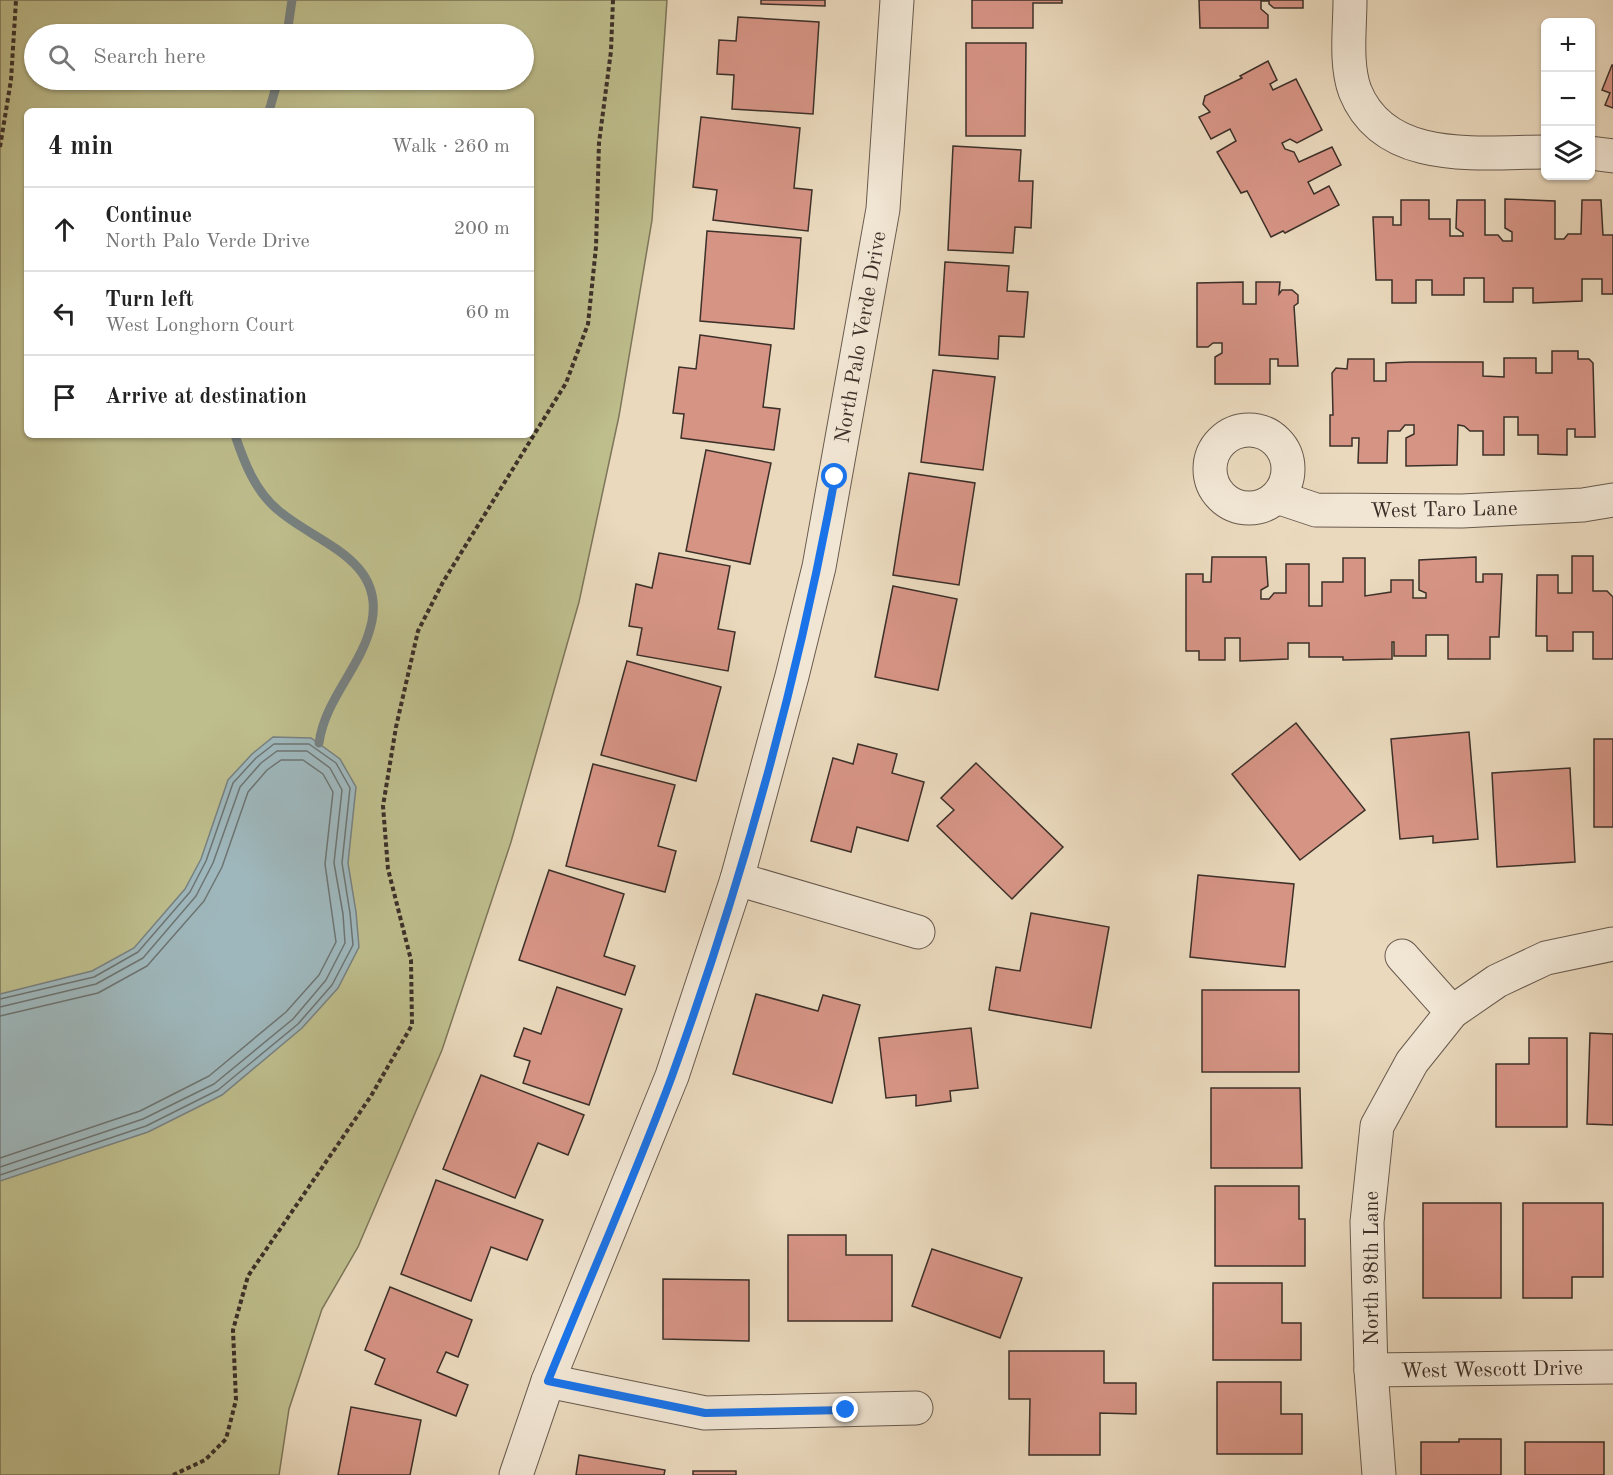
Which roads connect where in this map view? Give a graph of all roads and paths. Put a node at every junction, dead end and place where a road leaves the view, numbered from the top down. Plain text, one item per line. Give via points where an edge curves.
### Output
1 (16, 0) edge
2 (613, 0) edge
3 (897, 0) edge
4 (1350, 0) edge
5 (0, 147) edge
6 (1541, 152) edge
7 (1595, 154) edge
8 (1613, 156) edge
9 (534, 435) edge
10 (532, 438) edge
11 (1277, 497) dead end
12 (1613, 500) edge
13 (737, 879) junction
14 (918, 932) dead end
15 (1613, 944) edge
16 (1402, 956) dead end
17 (1452, 1012) junction
18 (1613, 1367) edge
19 (1371, 1370) junction
20 (548, 1381) junction
21 (916, 1408) dead end
22 (173, 1475) edge
23 (516, 1475) edge
24 (1379, 1475) edge

1 - 5 path via 11,80
2 - 9 path via 611,51 599,142 596,247 588,324 566,383
3 - 13 street, North Palo Verde Drive via 884,209 819,567
4 - 6 street via 1350,61 1355,90 1371,120 1414,145 1447,153
7 - 8 street
10 - 22 path via 443,582 418,631 396,727 383,806 388,869 411,960 412,1025 371,1096 248,1276 233,1330 236,1400 226,1439 205,1460
11 - 12 street, West Taro Lane via 1316,510 1462,511
13 - 14 street
13 - 20 street, North Palo Verde Drive via 672,1076
15 - 17 street, North 98th Lane via 1546,958 1497,981
16 - 17 street
17 - 19 street, North 98th Lane via 1412,1062 1377,1126 1367,1222
18 - 19 street, West Wescott Drive
19 - 24 street, North 98th Lane
20 - 21 street via 705,1413
20 - 23 street, North Palo Verde Drive

